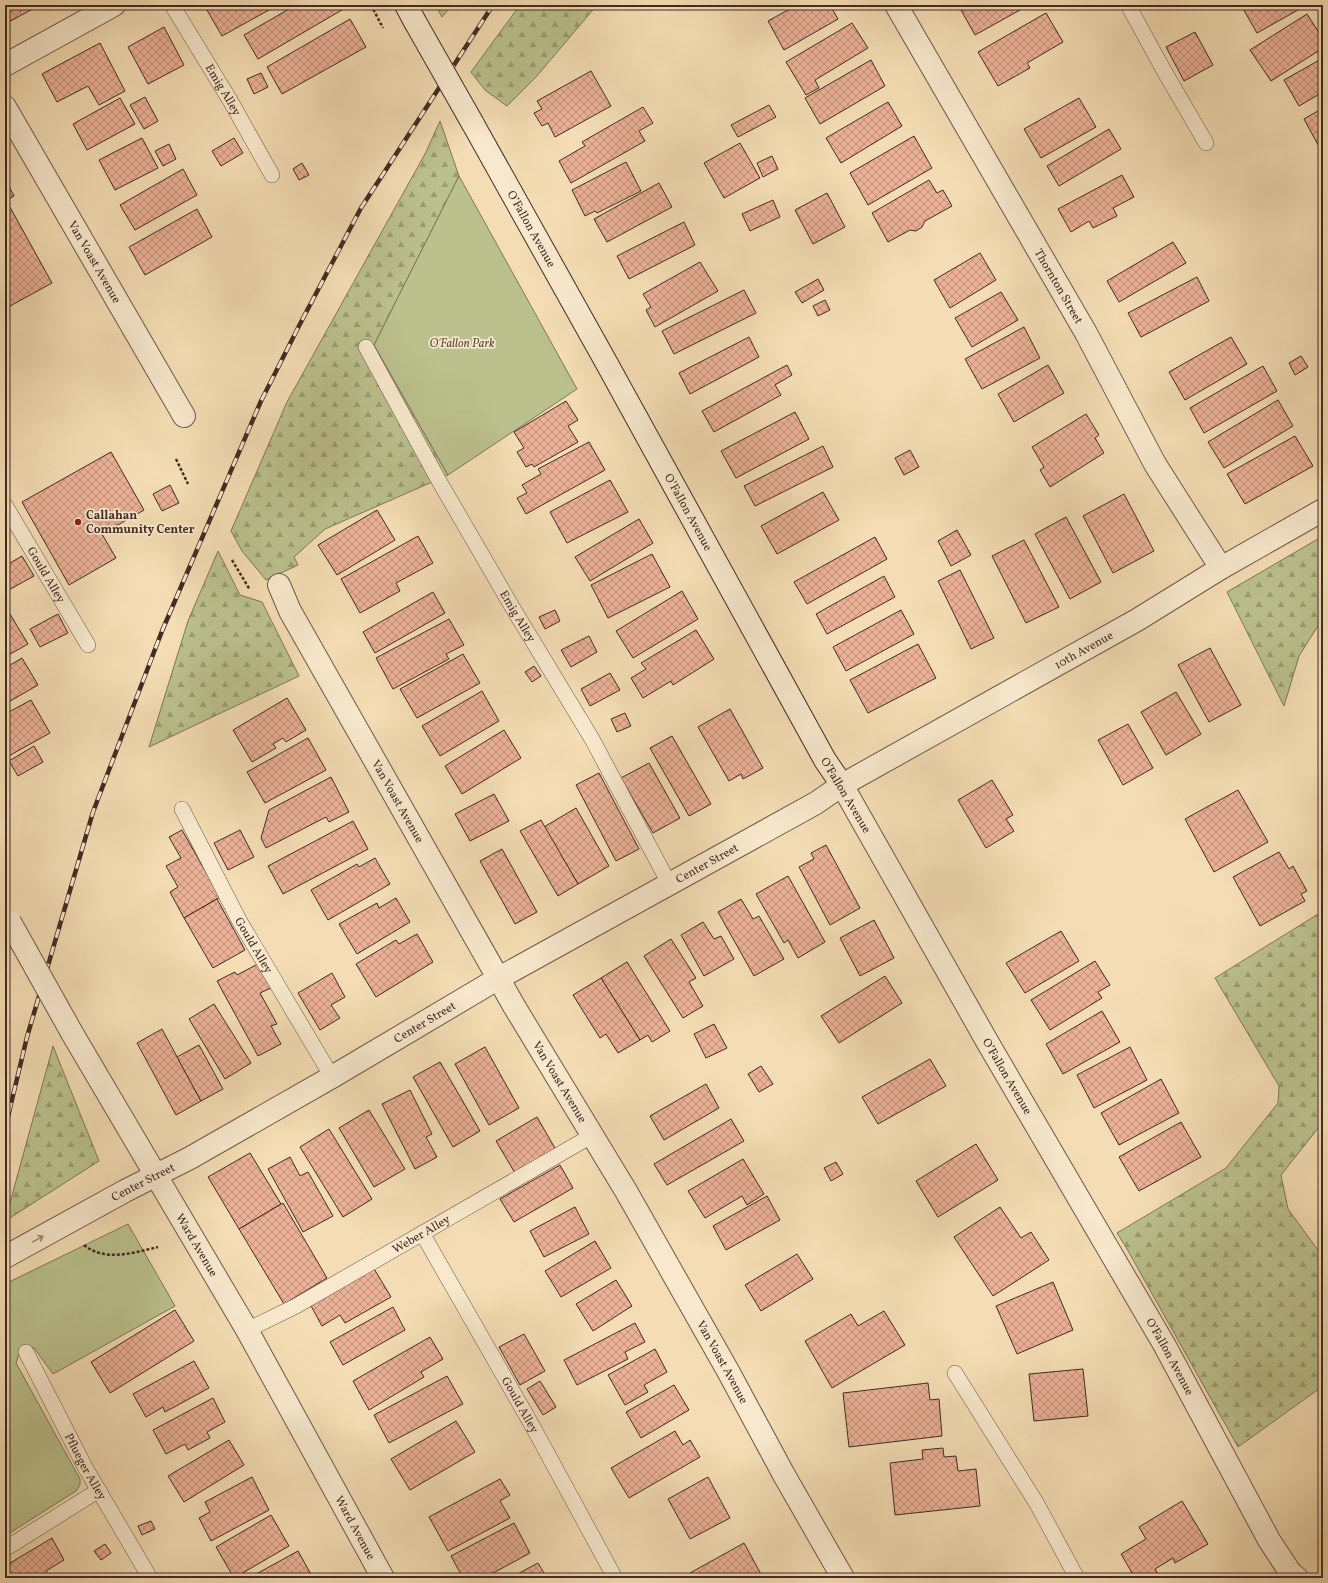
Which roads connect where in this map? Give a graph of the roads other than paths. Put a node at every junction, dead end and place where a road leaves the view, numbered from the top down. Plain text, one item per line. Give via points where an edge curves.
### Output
1 (114, 5) edge
2 (172, 5) edge
3 (896, 5) edge
4 (1128, 5) edge
5 (410, 13) edge
6 (5, 65) edge
7 (5, 107) edge
8 (1206, 143) dead end
9 (272, 175) dead end
10 (366, 347) dead end
11 (184, 416) dead end
12 (5, 504) edge
13 (1323, 510) edge
14 (1221, 568) junction
15 (279, 585) dead end
16 (88, 645) dead end
17 (842, 785) junction
18 (182, 809) dead end
19 (670, 885) junction
20 (7, 918) edge
21 (499, 978) junction
22 (332, 1077) junction
23 (593, 1135) junction
24 (156, 1174) junction
25 (422, 1233) junction
26 (5, 1257) edge
27 (247, 1330) junction
28 (26, 1352) dead end
29 (955, 1373) dead end
30 (99, 1490) junction
31 (5, 1549) edge
32 (1290, 1576) edge
33 (150, 1578) edge
34 (383, 1578) edge
35 (615, 1578) edge
36 (844, 1578) edge
37 (1077, 1578) edge

1 - 6 street
2 - 9 lane, Emig Alley
3 - 14 street, Thornton Street via 1086,333 1155,464
4 - 8 lane
5 - 17 street, O’Fallon Avenue, bridge via 825,760
7 - 11 street, Van Voast Avenue
10 - 19 lane, Emig Alley via 511,605 592,739
12 - 16 lane, Gould Alley
13 - 14 street, 10th Avenue
14 - 17 street, 10th Avenue via 1137,620
15 - 21 street, Van Voast Avenue via 294,618
17 - 19 street, Center Street via 816,803
17 - 32 street, O’Fallon Avenue via 970,1012 1165,1346
18 - 22 lane, Gould Alley via 239,920
19 - 21 street, Center Street
20 - 24 street, Ward Avenue, bridge
21 - 22 street, Center Street
21 - 23 street, Van Voast Avenue
22 - 24 street, Center Street via 190,1158
23 - 25 lane, Weber Alley
23 - 36 street, Van Voast Avenue
26 -> 24 street, Center Street
24 - 27 street, Ward Avenue
25 - 27 lane, Weber Alley via 296,1306
25 - 35 lane, Gould Alley via 533,1427
27 - 34 street, Ward Avenue
28 - 30 lane, Pflueger Alley
29 - 37 lane via 1037,1504
30 - 31 lane
30 - 33 lane, Pflueger Alley

